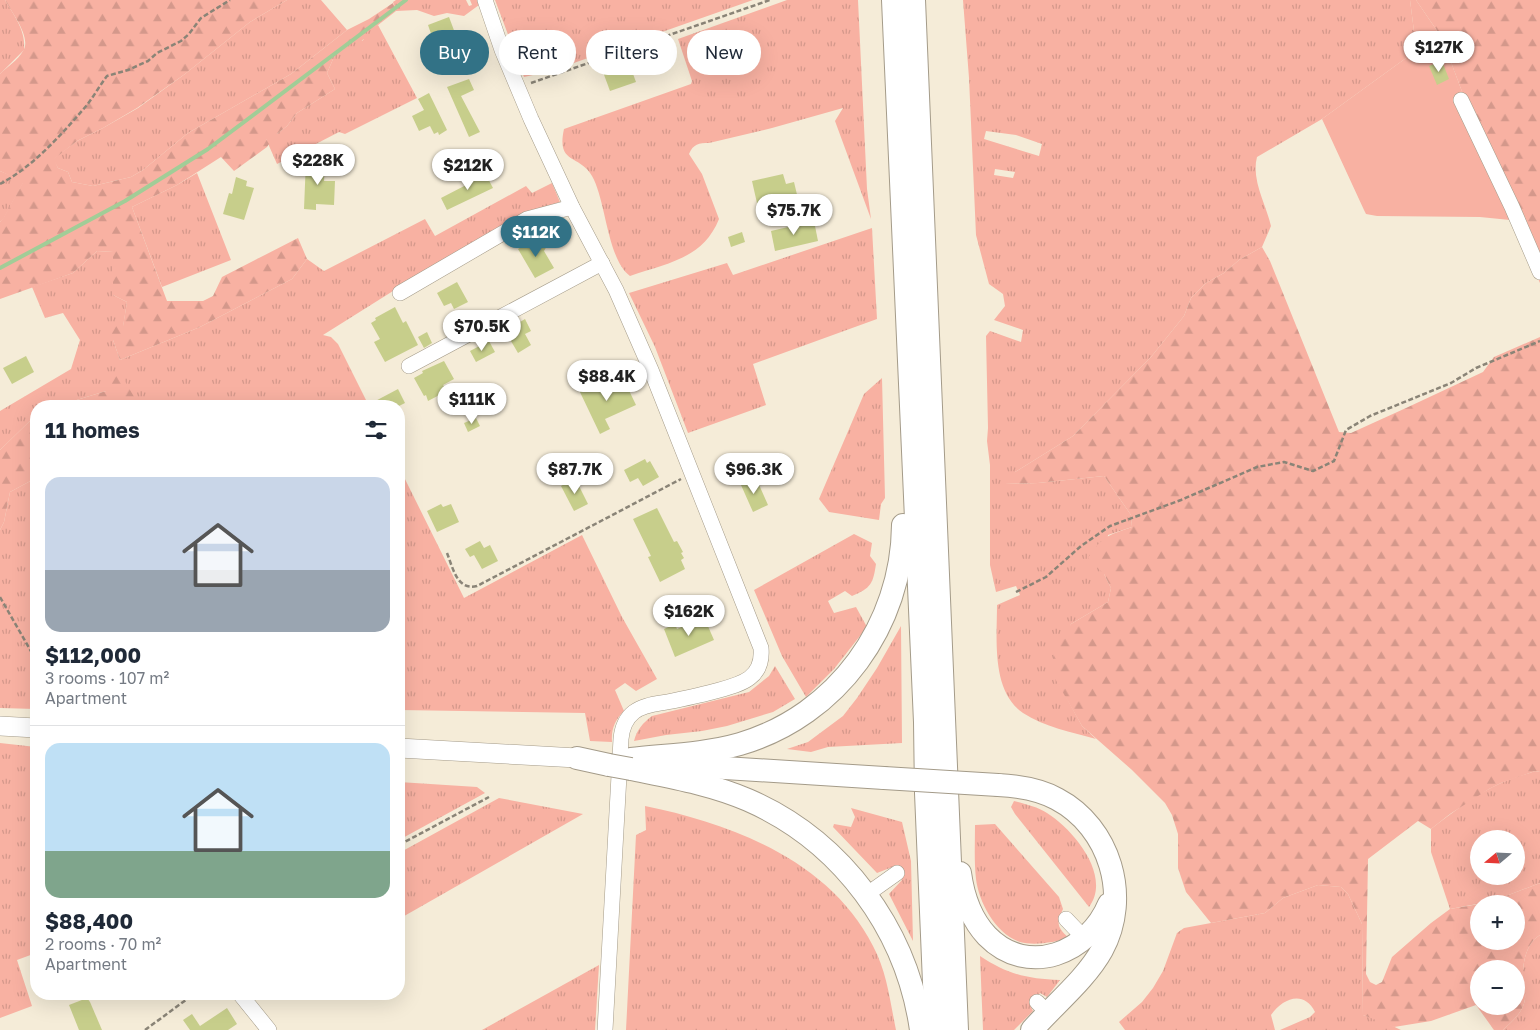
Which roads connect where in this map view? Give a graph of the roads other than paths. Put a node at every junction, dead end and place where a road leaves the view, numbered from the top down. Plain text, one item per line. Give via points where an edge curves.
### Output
1 (485, 0) edge
2 (893, 0) edge
3 (914, 0) edge
4 (1461, 100) dead end
5 (572, 207) junction
6 (602, 263) junction
7 (1540, 272) edge
8 (400, 293) dead end
9 (409, 366) dead end
10 (911, 432) junction
11 (0, 726) edge
12 (30, 728) edge
13 (405, 748) edge
14 (577, 758) joint
15 (622, 763) junction
16 (947, 793) junction
17 (897, 873) dead end
18 (1114, 881) junction
19 (866, 895) junction
20 (1066, 919) dead end
21 (1084, 939) junction
22 (245, 1000) edge
23 (269, 1030) edge
24 (605, 1030) edge
25 (922, 1030) edge
26 (936, 1030) edge
27 (956, 1030) edge
28 (1032, 1030) edge

1 - 5 street via 517,88
2 - 10 highway
3 - 16 highway
4 - 7 street
5 - 6 street
5 - 8 street via 527,219
6 - 9 street
6 - 24 street via 651,370 759,643 761,660 753,676 742,683 640,708 624,724
10 - 15 highway via 901,464 903,535 894,590 879,628 850,673 810,710 756,739 713,750
10 - 26 highway
11 - 12 main road
13 - 14 main road
14 - 15 highway
15 - 18 highway, bridge via 1016,786 1044,793 1075,810 1101,842
15 - 19 highway via 729,792 766,808 821,845
16 - 21 highway via 957,826 964,892 975,920 988,937 1005,949 1036,957 1058,954
16 - 27 highway
17 - 19 street
18 - 21 highway via 1106,912 1094,931
18 - 28 highway via 1113,923 1102,950 1085,973 1042,1007
19 - 25 highway via 882,918 904,963
20 - 21 street
22 - 23 street

